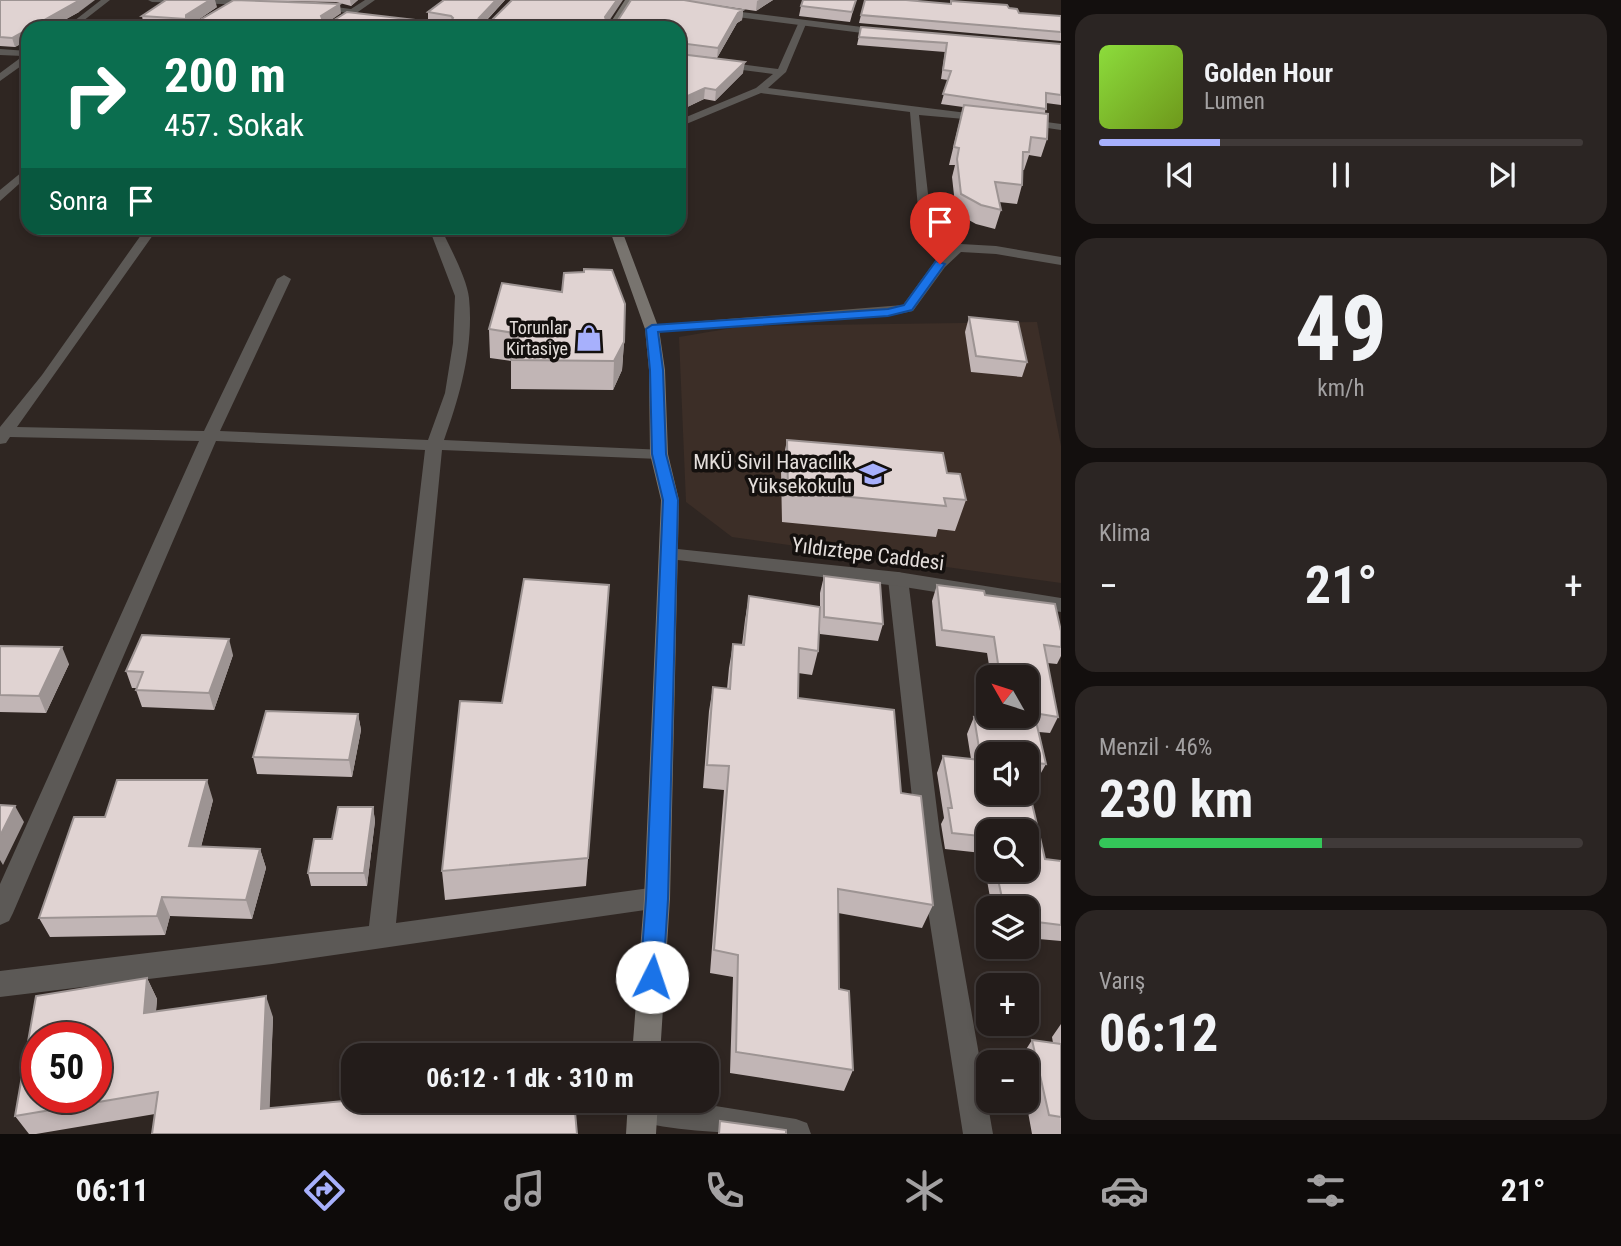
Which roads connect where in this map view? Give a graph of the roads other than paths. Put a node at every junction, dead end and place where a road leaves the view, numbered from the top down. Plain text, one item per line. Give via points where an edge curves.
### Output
1 (106, 0) edge
2 (152, 0) edge
3 (371, 0) edge
4 (629, 0) edge
5 (237, 1) edge
6 (262, 3) edge
7 (301, 5) edge
8 (709, 11) edge
9 (350, 13) junction
10 (215, 15) edge
11 (379, 20) edge
12 (78, 21) edge
13 (338, 21) edge
14 (616, 21) edge
15 (802, 24) junction
16 (893, 33) edge
17 (0, 52) edge
18 (21, 54) edge
19 (686, 60) edge
20 (21, 61) edge
21 (781, 72) junction
22 (0, 78) edge
23 (760, 90) junction
24 (917, 110) junction
25 (996, 119) edge
26 (1009, 120) edge
27 (686, 121) edge
28 (1061, 127) edge
29 (21, 177) edge
30 (0, 197) edge
31 (147, 235) edge
32 (438, 235) edge
33 (618, 235) edge
34 (958, 248) junction
35 (1061, 261) edge
36 (284, 279) dead end
37 (652, 329) junction
38 (1, 435) edge
39 (210, 436) junction
40 (435, 445) junction
41 (659, 454) junction
42 (668, 554) junction
43 (898, 579) junction
44 (1061, 605) edge
45 (657, 899) junction
46 (0, 913) edge
47 (381, 937) junction
48 (0, 984) edge
49 (647, 1043) edge
50 (642, 1115) edge
51 (796, 1134) edge
52 (978, 1134) edge

1 - 12 street
2 - 5 street
3 - 9 street
4 - 14 main road
5 - 6 street
5 - 10 street
7 - 9 street via 336,7
8 - 15 street
9 - 11 street
9 - 13 street
15 - 16 street
15 - 21 street
17 - 18 street
19 - 21 street
20 - 22 street
21 - 23 street
23 - 24 street
23 - 27 street
24 - 25 street
24 - 34 street via 925,221
26 - 28 street
29 - 30 street
31 - 38 street via 47,378
32 - 40 street via 462,296 453,393
33 - 37 main road
34 - 35 street
34 - 37 street via 908,307
36 - 39 street
37 - 41 main road
38 - 39 street
39 - 40 street
39 - 46 street
40 - 41 street
40 - 47 street
41 - 42 main road via 670,500
42 - 43 street, Yıldıztepe Caddesi
42 - 45 main road
43 - 44 street, Yıldıztepe Caddesi
43 - 52 street via 928,834
45 - 47 street
45 - 49 main road
47 - 48 street
50 - 51 street

